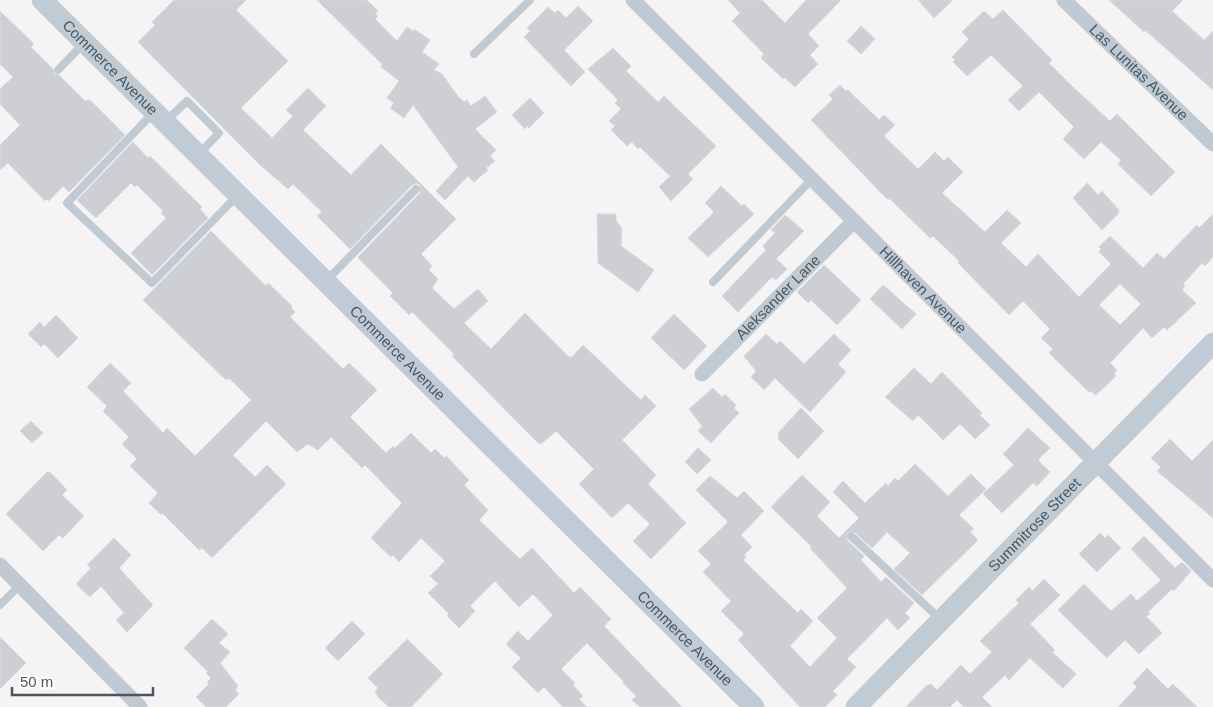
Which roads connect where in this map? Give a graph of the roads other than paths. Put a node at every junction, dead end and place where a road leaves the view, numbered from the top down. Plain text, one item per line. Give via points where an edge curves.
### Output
1 (42, 0) edge
2 (530, 0) edge
3 (633, 0) edge
4 (1064, 0) edge
5 (85, 42) junction
6 (474, 54) dead end
7 (58, 70) dead end
8 (160, 117) junction
9 (1213, 144) edge
10 (198, 155) junction
11 (812, 179) junction
12 (416, 189) dead end
13 (238, 195) junction
14 (854, 221) junction
15 (325, 281) junction
16 (713, 282) dead end
17 (1213, 343) edge
18 (702, 374) dead end
19 (1095, 463) junction
20 (851, 536) dead end
21 (0, 565) edge
22 (1213, 580) edge
23 (20, 584) junction
24 (0, 605) edge
25 (941, 620) junction
26 (140, 707) edge
27 (754, 707) edge
28 (856, 707) edge

1 - 5 street, Commerce Avenue
2 - 6 lane
3 - 11 street, Hillhaven Avenue
4 - 9 street, Las Lunitas Avenue
5 - 7 lane
5 - 8 street, Commerce Avenue
8 - 10 street, Commerce Avenue
8 - 10 lane via 187,101 219,133
8 - 13 lane via 67,203 152,283
10 - 13 street, Commerce Avenue
11 - 14 street, Hillhaven Avenue
11 - 16 lane
12 - 15 lane
13 - 15 street, Commerce Avenue
14 - 18 street, Aleksander Lane
14 - 19 street, Hillhaven Avenue
15 - 27 street, Commerce Avenue
17 - 19 street, Summitrose Street
19 - 22 street, Hillhaven Avenue
19 - 25 street, Summitrose Street
20 - 25 lane
21 - 23 street
23 - 24 lane
23 - 26 street
25 - 28 street, Summitrose Street

